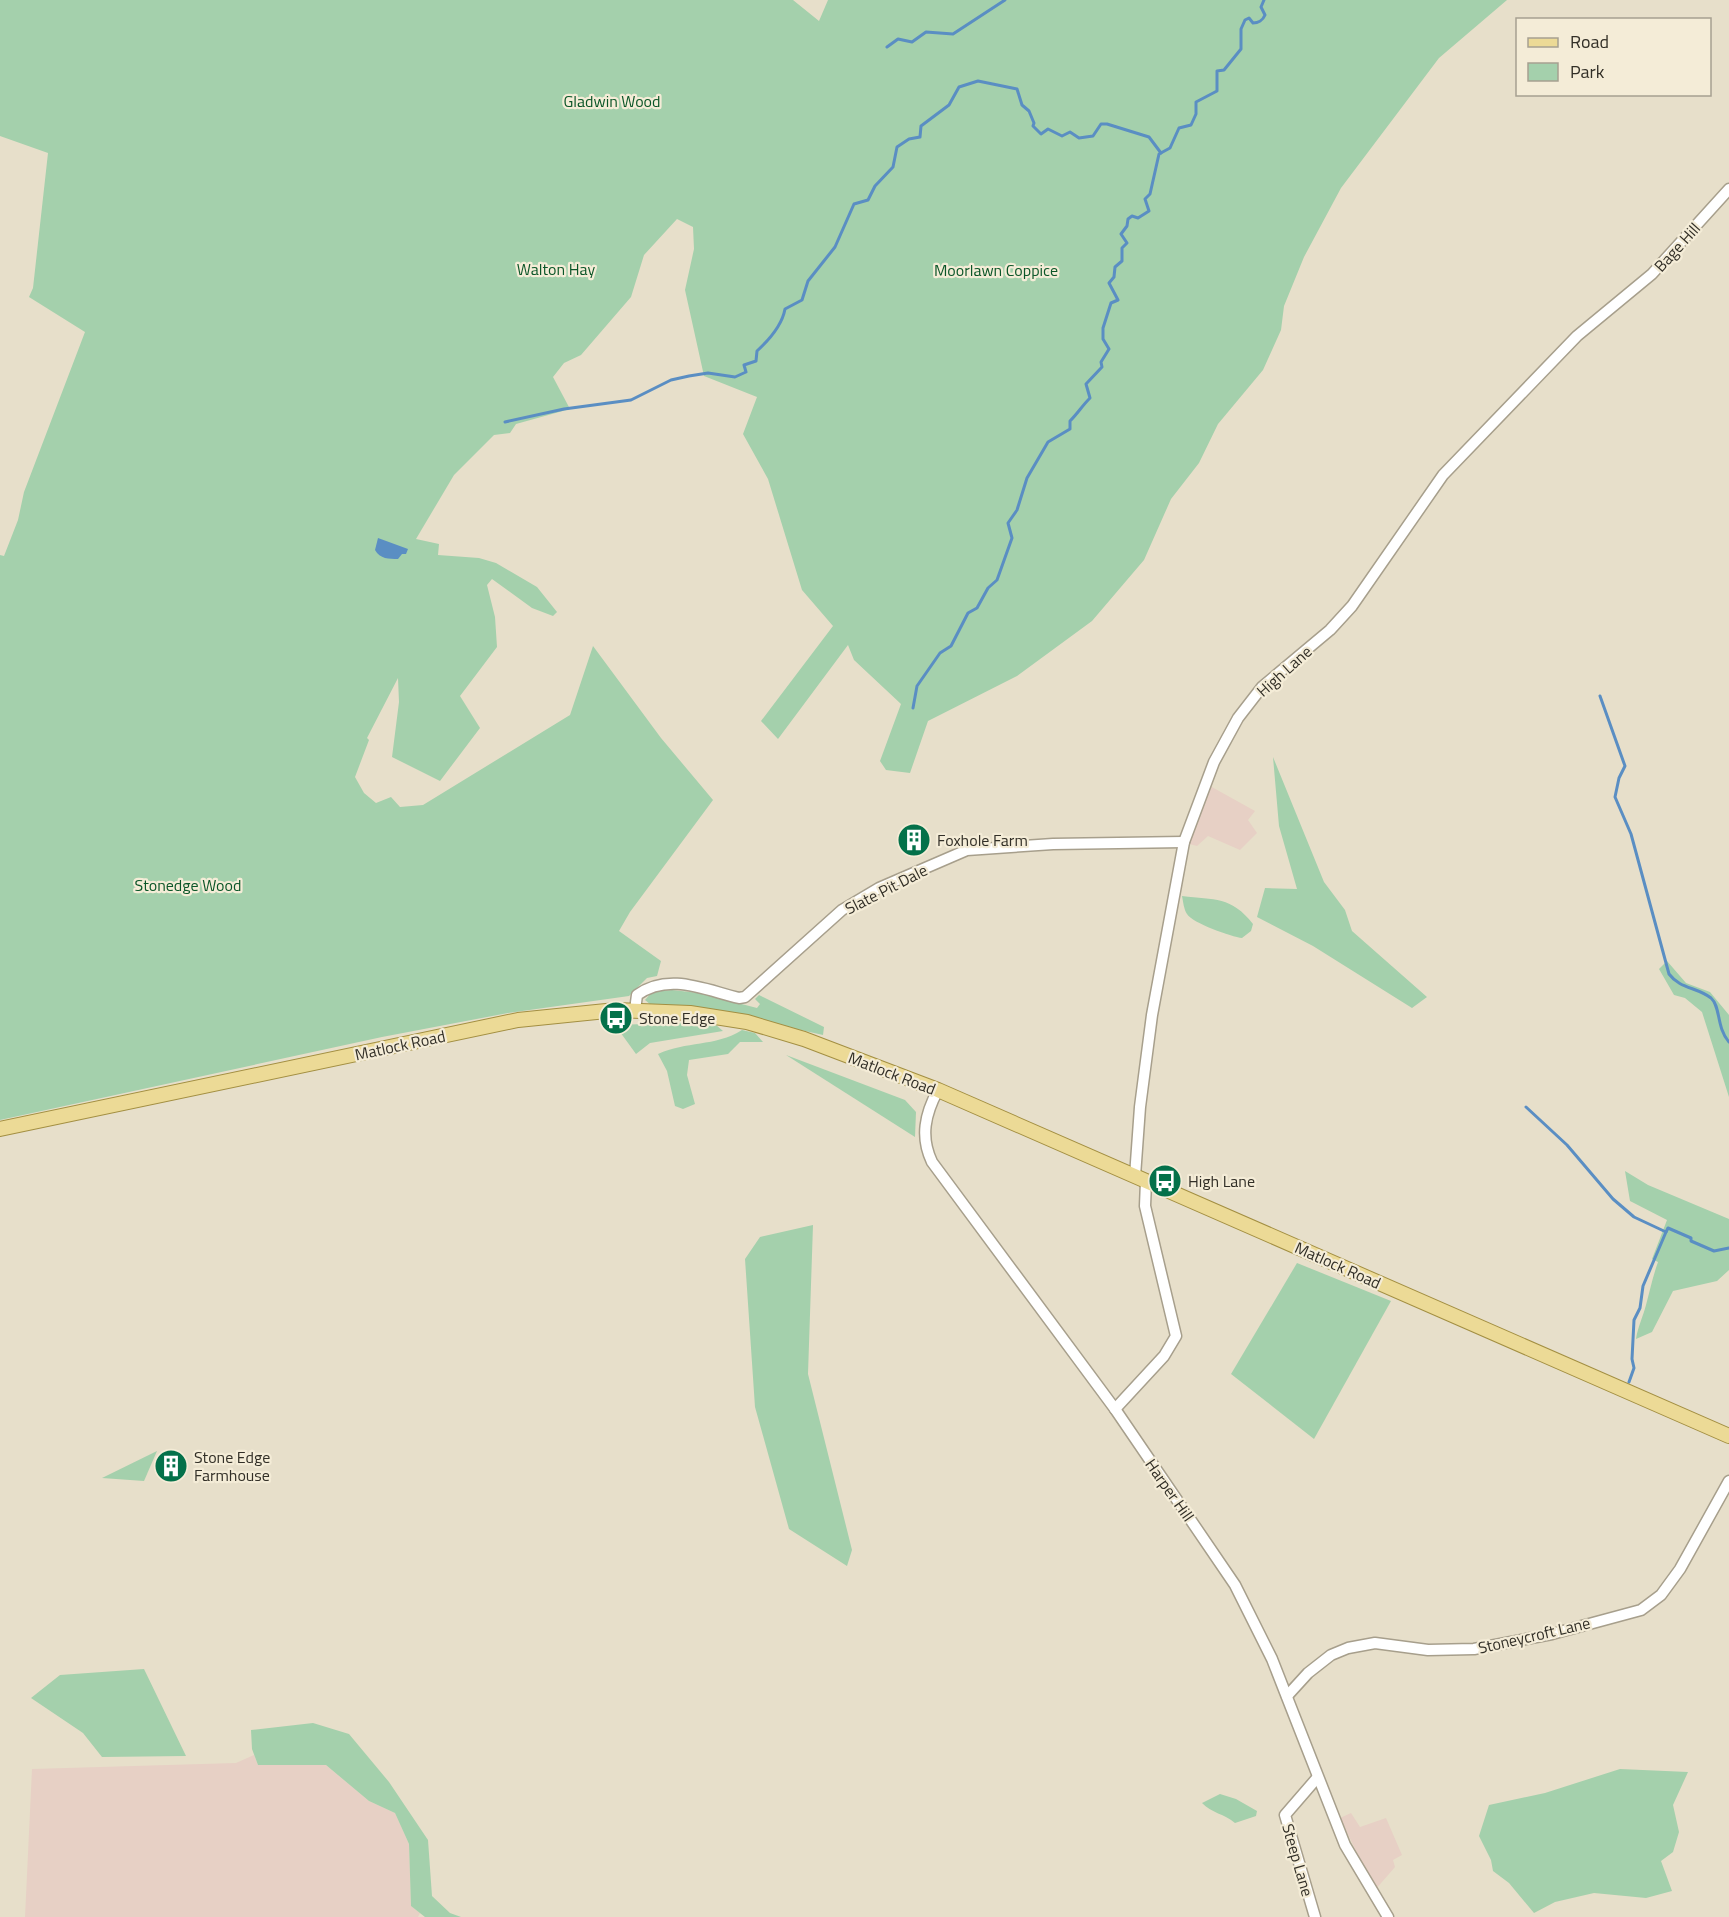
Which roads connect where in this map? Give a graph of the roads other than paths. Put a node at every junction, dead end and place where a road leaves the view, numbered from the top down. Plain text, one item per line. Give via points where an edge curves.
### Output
1 (1729, 189) edge
2 (1622, 302) joint
3 (1184, 842) junction
4 (635, 1010) junction
5 (938, 1090) junction
6 (0, 1129) edge
7 (1140, 1178) junction
8 (1115, 1409) junction
9 (1729, 1436) edge
10 (1729, 1481) edge
11 (1287, 1696) junction
12 (1317, 1778) junction
13 (1315, 1917) edge
14 (1388, 1917) edge

1 - 2 street, Bage Hill
2 - 3 street, High Lane via 1577,336 1443,475 1352,606 1330,630 1262,687 1238,718 1214,762
3 - 4 street, Slate Pit Dale via 967,850 879,888 842,910 744,997 677,983 651,986 637,995
3 - 7 street, High Lane via 1152,1015 1140,1107
4 - 5 main road, Matlock Road via 747,1022 804,1039
4 - 6 main road, Matlock Road via 518,1020
5 - 7 main road, Matlock Road
5 - 8 street, Harper Hill via 925,1125 924,1145 932,1162
7 - 8 street, High Lane via 1176,1336 1164,1356
7 - 9 main road, Matlock Road
8 - 11 street, Harper Hill via 1235,1585
10 - 11 street, Stoneycroft Lane via 1680,1569 1661,1595 1641,1610 1474,1650 1428,1650 1375,1643 1348,1647 1308,1673
11 - 12 street, Harper Hill
12 - 13 street, Steep Lane via 1285,1815
12 - 14 street, Harper Hill via 1345,1845

